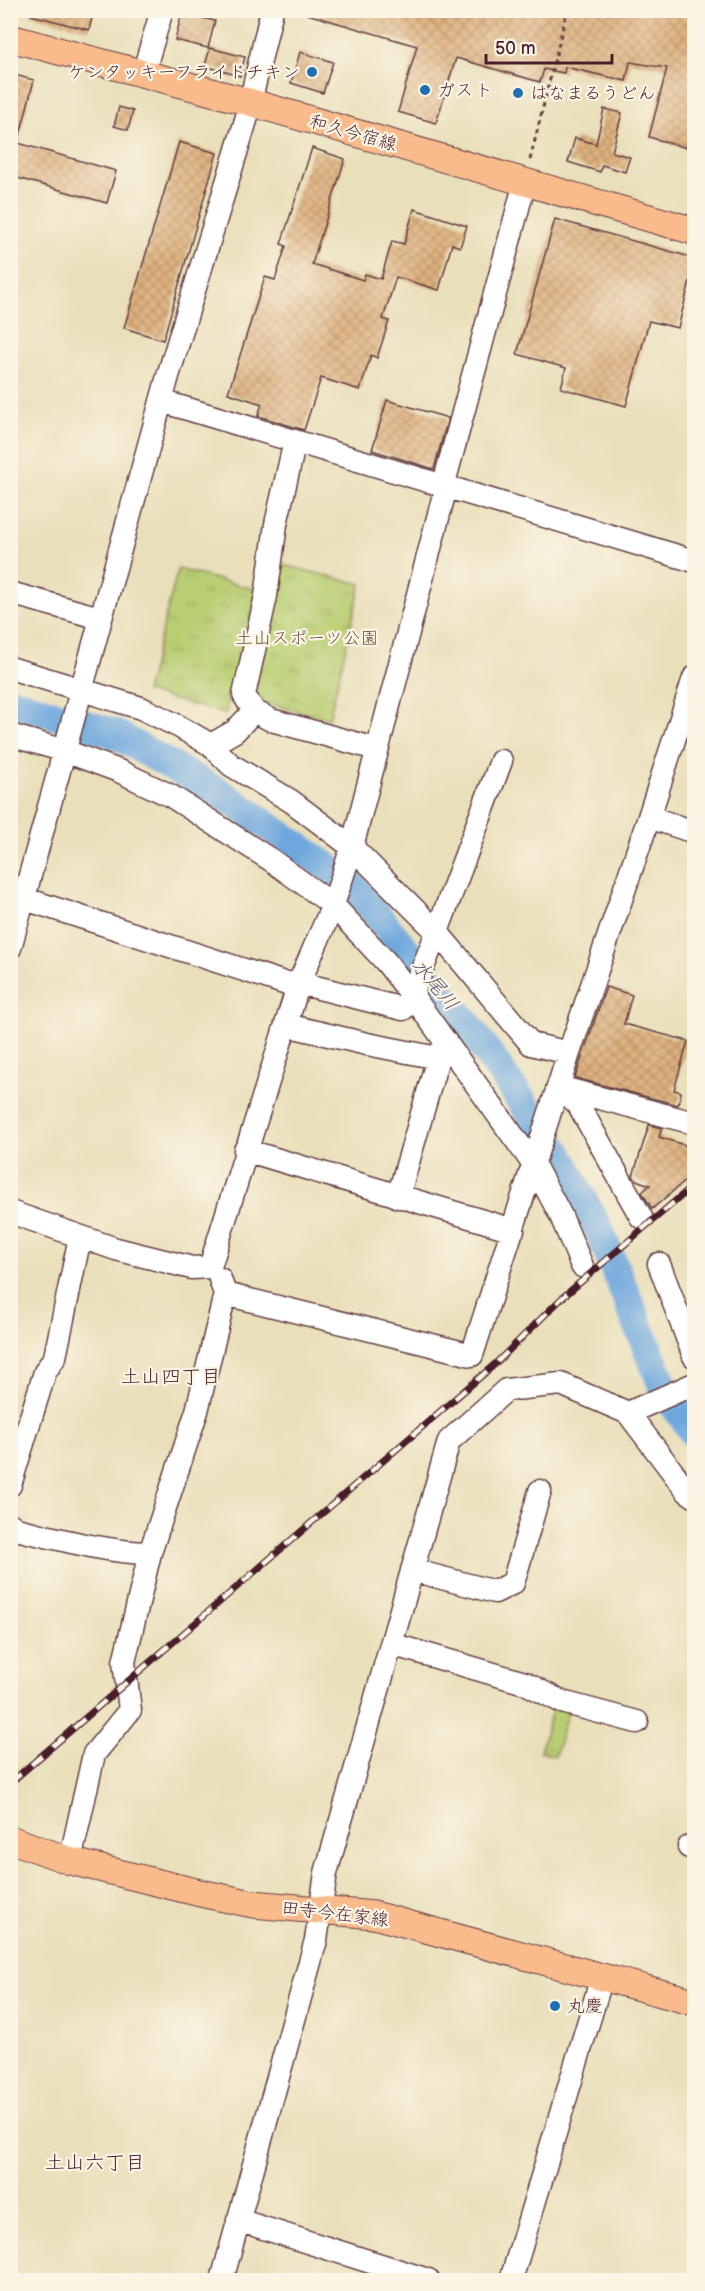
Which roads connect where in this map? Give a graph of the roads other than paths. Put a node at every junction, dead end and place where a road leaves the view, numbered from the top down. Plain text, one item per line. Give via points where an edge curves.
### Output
1 (162, 10) edge
2 (272, 10) edge
3 (10, 38) edge
4 (143, 74) junction
5 (249, 102) junction
6 (525, 182) junction
7 (694, 231) edge
8 (161, 401) junction
9 (295, 441) junction
10 (446, 488) junction
11 (694, 561) edge
12 (10, 593) edge
13 (100, 618) junction
14 (10, 668) edge
15 (694, 678) edge
16 (83, 691) junction
17 (254, 711) junction
18 (10, 735) edge
19 (211, 745) junction
20 (376, 749) junction
21 (65, 751) junction
22 (501, 761) dead end
23 (649, 817) junction
24 (694, 832) edge
25 (352, 847) junction
26 (17, 897) edge
27 (333, 905) junction
28 (437, 932) junction
29 (10, 948) edge
30 (299, 983) junction
31 (411, 995) junction
32 (286, 1024) junction
33 (442, 1050) junction
34 (569, 1053) junction
35 (558, 1087) junction
36 (694, 1123) edge
37 (245, 1150) junction
38 (534, 1165) junction
39 (398, 1197) junction
40 (10, 1212) edge
41 (641, 1217) dead end
42 (513, 1230) junction
43 (80, 1238) junction
44 (659, 1264) dead end
45 (582, 1266) dead end
46 (210, 1267) junction
47 (225, 1294) junction
48 (694, 1356) edge
49 (694, 1384) edge
50 (628, 1413) junction
51 (10, 1485) edge
52 (540, 1491) dead end
53 (694, 1496) edge
54 (10, 1524) edge
55 (150, 1553) junction
56 (412, 1569) junction
57 (391, 1644) junction
58 (637, 1722) dead end
59 (10, 1839) edge
60 (70, 1861) junction
61 (320, 1911) junction
62 (602, 1977) junction
63 (694, 2002) edge
64 (238, 2220) junction
65 (222, 2280) edge
66 (428, 2280) edge
67 (512, 2280) edge

1 - 4 street
2 - 5 street
3 - 4 main road, 和久今宿線
4 - 5 main road, 和久今宿線
5 - 6 main road, 和久今宿線
5 - 8 street
6 - 7 main road, 和久今宿線
6 - 10 street
8 - 9 street
8 - 13 street
9 - 10 street
9 - 17 street via 244,695
10 - 11 street
10 - 20 street
12 - 13 street
13 - 16 street
14 - 16 street
15 - 23 street
16 - 19 street via 141,708
16 - 21 street
17 - 19 street via 235,731
17 - 20 street via 271,720
18 - 21 street
19 - 25 street via 231,765 291,801
20 - 25 street
21 - 26 street
21 - 27 street via 171,796
22 - 28 street
23 - 24 street
23 - 34 street
25 - 27 street
25 - 28 street
26 - 29 street
26 - 30 street via 284,983
27 - 30 street
27 - 31 street
28 - 31 street
28 - 34 street via 531,1044
30 - 31 street via 403,1009
30 - 32 street
31 - 33 street
32 - 33 street via 367,1044
32 - 37 street
33 - 38 street
33 - 39 street
34 - 35 street
35 - 36 street
35 - 38 street
35 - 41 street via 578,1104
37 - 39 street
37 - 46 street
38 - 42 street
38 - 45 street
39 - 42 street
40 - 43 street
42 - 47 street via 472,1355
43 - 46 street via 192,1268
43 - 51 street via 55,1357 45,1372
44 - 48 street
46 - 47 street
47 - 55 street via 197,1411
49 - 50 street
50 - 53 street
50 - 56 street via 561,1384 506,1389 449,1440
52 - 56 street via 513,1583 495,1592
54 - 55 street via 16,1529 124,1552
55 - 60 street via 124,1662 130,1710 94,1754
56 - 57 street
57 - 58 street via 525,1683 562,1702
57 - 61 street via 326,1873
59 - 60 main road, 田寺今在家線
60 - 61 main road, 田寺今在家線 via 242,1901
61 - 62 main road, 田寺今在家線 via 374,1915
61 - 64 street via 316,1940
62 - 63 main road, 田寺今在家線
62 - 67 street
64 - 65 street
64 - 66 street

